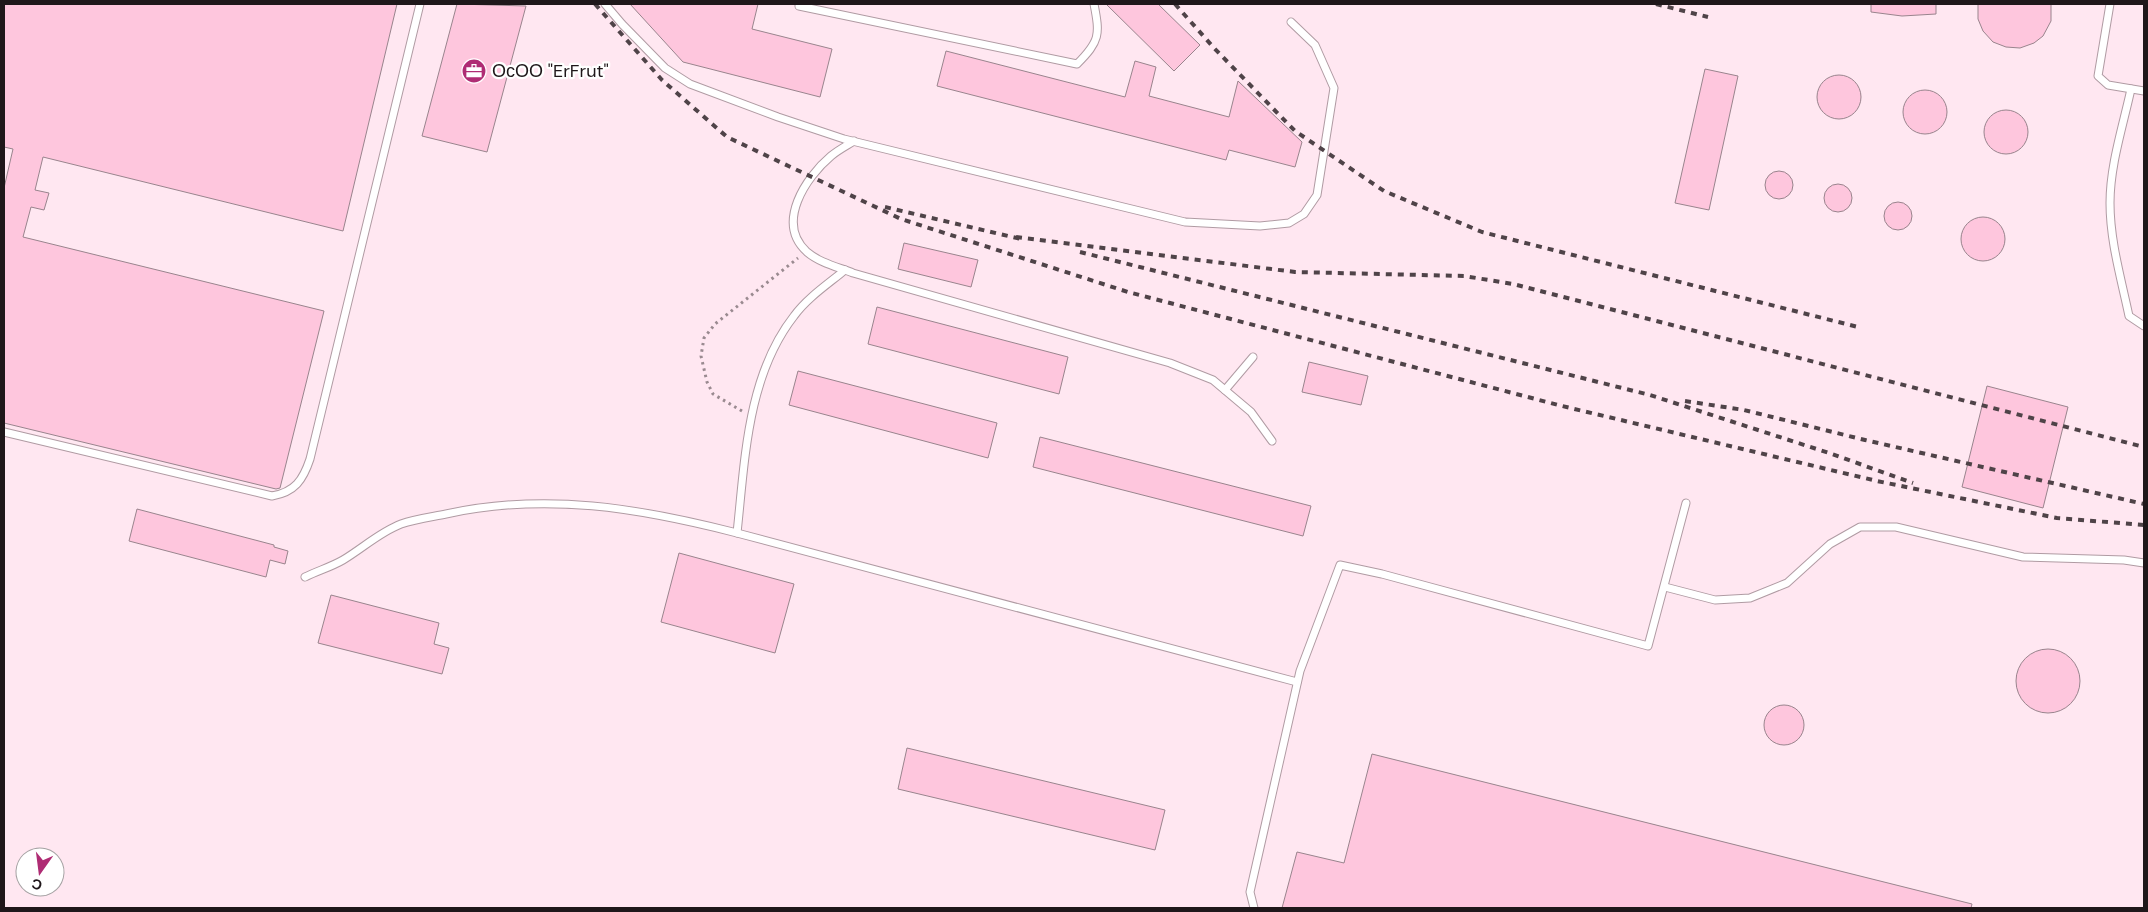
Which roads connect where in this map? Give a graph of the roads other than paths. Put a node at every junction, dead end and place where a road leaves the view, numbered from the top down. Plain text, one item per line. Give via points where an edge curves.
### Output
1 (420, 4) edge
2 (605, 4) edge
3 (1094, 4) edge
4 (2110, 4) edge
5 (799, 6) dead end
6 (1291, 22) dead end
7 (2131, 89) junction
8 (2144, 92) edge
9 (854, 141) junction
10 (845, 270) junction
11 (2144, 326) edge
12 (1253, 357) dead end
13 (1225, 390) junction
14 (4, 432) edge
15 (1272, 441) dead end
16 (1686, 503) dead end
17 (737, 534) junction
18 (2144, 563) edge
19 (305, 577) dead end
20 (1665, 587) junction
21 (1298, 682) junction
22 (1254, 908) edge

1 - 14 lane via 310,459 304,477 294,488 272,496
2 - 9 lane via 665,68 690,84 778,118
3 - 5 lane via 1098,29 1094,47 1077,64
4 - 7 lane via 2098,76 2108,86
6 - 9 lane via 1315,45 1334,88 1317,195 1304,214 1289,222 1260,226 1185,222
7 - 8 lane
7 - 11 lane via 2110,201 2112,242 2129,316
9 - 10 lane via 831,156 799,195 793,220 796,234 807,252
10 - 13 lane via 1170,363 1213,380
10 - 17 lane via 795,314 776,340 755,396
12 - 13 lane
13 - 15 lane via 1250,412
16 - 20 lane
17 - 19 lane via 609,506 528,503 490,506 402,524 342,560
17 - 21 lane
18 - 20 lane via 2023,558 1896,528 1860,527 1830,544 1787,583 1750,598 1715,600
20 - 21 lane via 1648,646 1340,565
21 - 22 lane via 1250,892

